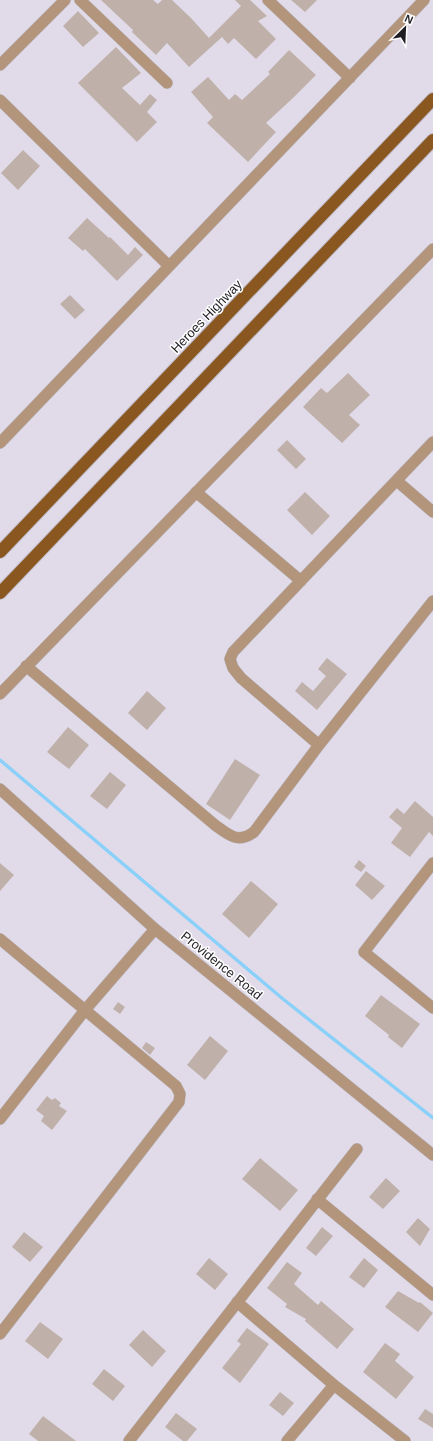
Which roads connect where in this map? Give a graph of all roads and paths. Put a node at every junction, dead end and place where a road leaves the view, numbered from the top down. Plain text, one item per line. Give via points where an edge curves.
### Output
1 (64, 0) edge
2 (80, 0) edge
3 (268, 0) edge
4 (424, 0) edge
5 (0, 65) edge
6 (350, 78) junction
7 (167, 83) dead end
8 (433, 99) edge
9 (0, 100) edge
10 (433, 140) edge
11 (433, 249) edge
12 (169, 266) junction
13 (433, 442) edge
14 (0, 443) edge
15 (397, 481) junction
16 (196, 492) junction
17 (433, 512) edge
18 (0, 552) edge
19 (301, 581) junction
20 (0, 593) edge
21 (433, 601) edge
22 (26, 666) junction
23 (0, 694) edge
24 (318, 746) junction
25 (0, 789) edge
26 (433, 863) edge
27 (155, 928) junction
28 (0, 939) edge
29 (433, 1008) edge
30 (85, 1010) junction
31 (0, 1119) edge
32 (357, 1149) dead end
33 (433, 1155) edge
34 (317, 1200) junction
35 (433, 1295) edge
36 (237, 1302) junction
37 (0, 1334) edge
38 (334, 1385) junction
39 (393, 1437) edge
40 (129, 1441) edge
41 (288, 1441) edge
42 (405, 1441) edge

1 - 5 street
2 - 7 street
3 - 6 street
4 - 6 street
6 - 12 street
8 - 18 main road, Heroes Highway
9 - 12 street
10 - 20 main road
11 - 16 street
12 - 14 street
13 - 15 street
15 - 17 street
15 - 19 street
16 - 19 street
16 - 22 street
19 - 24 street via 233,652 230,659 241,678
21 - 24 street
22 - 23 street
22 - 24 street via 232,837 248,836 254,832
25 - 27 street, Providence Road
26 - 29 street via 364,952
27 - 30 street
27 - 33 street, Providence Road
28 - 30 street
30 - 31 street
30 - 37 street via 176,1086 180,1094 179,1102
32 - 34 street
34 - 35 street
34 - 36 street
36 - 38 street
36 - 40 street
38 - 39 street
38 - 41 street
39 - 42 street

